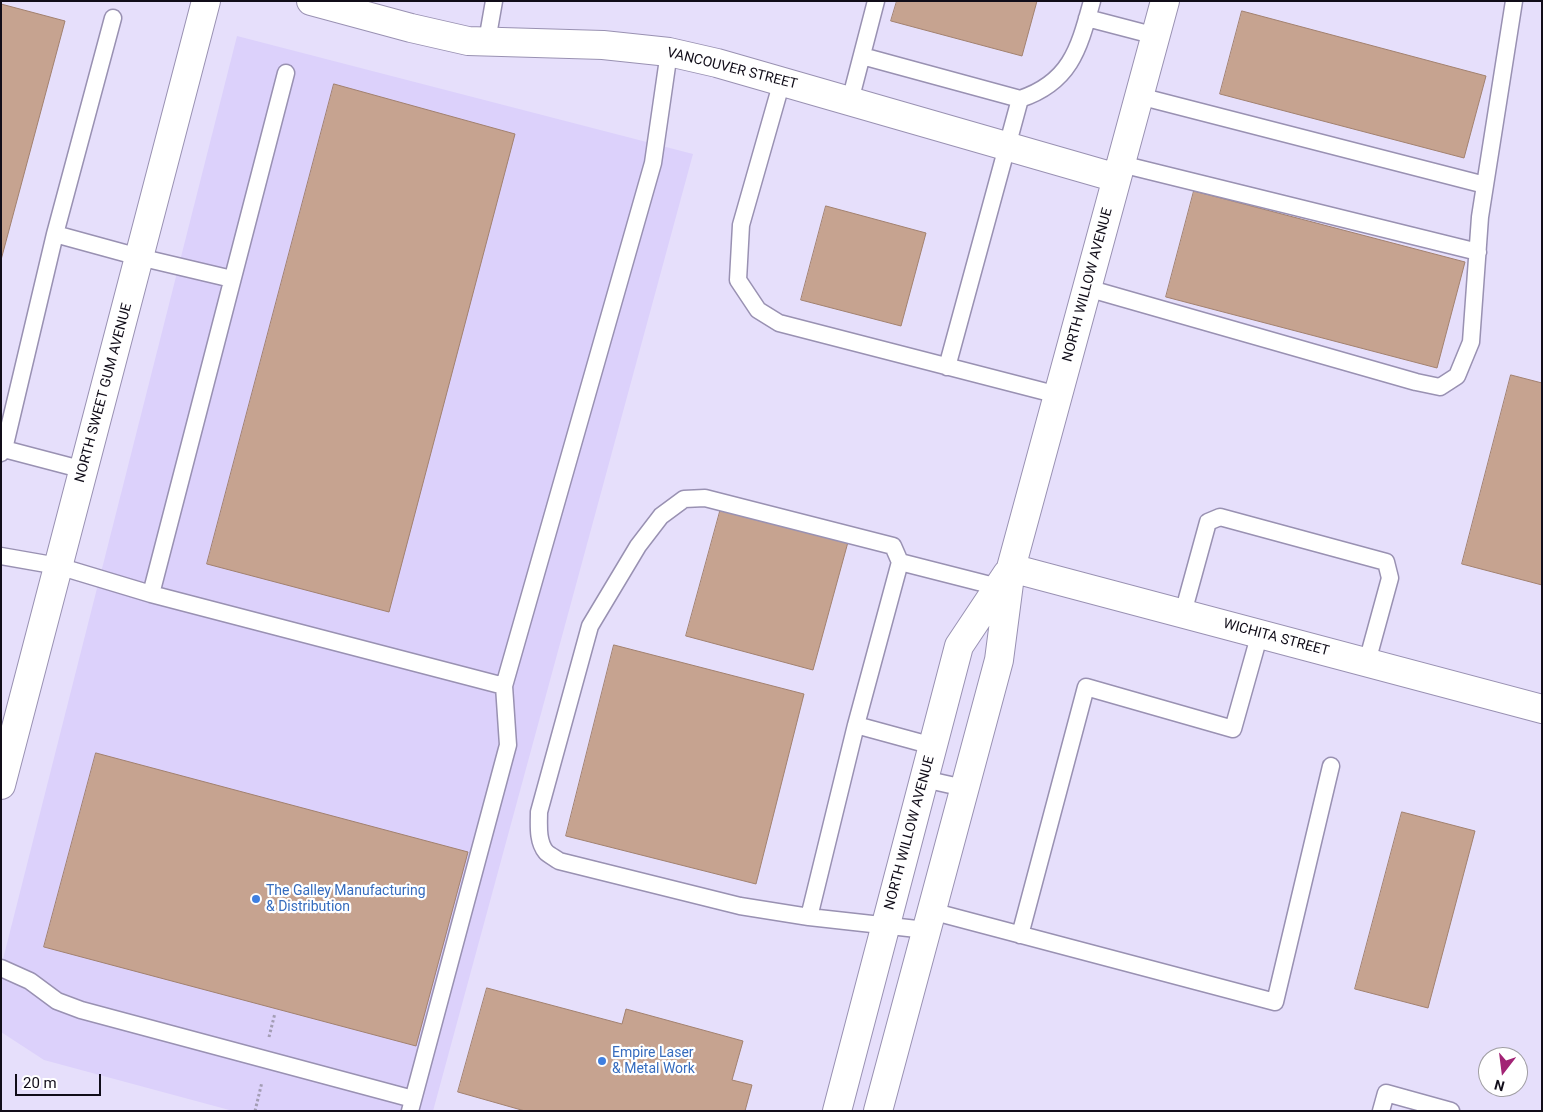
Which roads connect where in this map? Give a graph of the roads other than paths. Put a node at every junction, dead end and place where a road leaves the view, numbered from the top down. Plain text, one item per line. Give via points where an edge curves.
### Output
1 (206, 1) edge
2 (311, 1) edge
3 (494, 1) edge
4 (876, 1) edge
5 (1092, 1) edge
6 (1165, 1) edge
7 (1514, 1) edge
8 (113, 18) dead end
9 (1087, 18) junction
10 (1156, 36) junction
11 (487, 41) junction
12 (670, 52) junction
13 (862, 56) junction
14 (286, 73) dead end
15 (782, 81) junction
16 (1139, 96) junction
17 (1020, 99) junction
18 (850, 101) junction
19 (1007, 146) junction
20 (1119, 171) junction
21 (1485, 184) junction
22 (55, 234) junction
23 (1478, 252) junction
24 (139, 257) junction
25 (232, 279) junction
26 (1087, 288) junction
27 (947, 366) junction
28 (1058, 395) junction
29 (3, 451) edge
30 (84, 470) junction
31 (1, 556) edge
32 (900, 562) junction
33 (58, 566) junction
34 (1006, 581) junction
35 (151, 594) junction
36 (1183, 613) junction
37 (1260, 634) junction
38 (1367, 662) junction
39 (504, 686) junction
40 (1542, 709) edge
41 (856, 725) junction
42 (933, 746) junction
43 (1331, 766) dead end
44 (924, 779) junction
45 (1, 785) edge
46 (964, 788) junction
47 (809, 916) junction
48 (928, 921) junction
49 (885, 926) junction
50 (1020, 935) junction
51 (1, 968) edge
52 (412, 1105) edge
53 (837, 1111) edge
54 (878, 1111) edge
55 (1381, 1111) edge
56 (1451, 1111) edge

1 - 24 street, NORTH SWEET GUM AVENUE
2 - 11 street, VANCOUVER STREET via 439,35
3 - 11 lane
4 - 13 lane
5 - 9 lane
6 - 10 street, NORTH WILLOW AVENUE
7 - 21 lane
8 - 22 lane
9 - 10 lane
9 - 17 lane via 1071,63 1033,94
10 - 16 street, NORTH WILLOW AVENUE
11 - 12 street, VANCOUVER STREET
12 - 15 street, VANCOUVER STREET
12 - 39 lane via 653,163
13 - 17 lane
13 - 18 lane
14 - 25 lane
15 - 18 street, VANCOUVER STREET
15 - 27 lane via 741,225 738,280 758,310 779,323
16 - 20 street, NORTH WILLOW AVENUE
16 - 21 lane
17 - 19 lane
18 - 19 street, VANCOUVER STREET
19 - 20 street, VANCOUVER STREET
19 - 27 lane
20 - 23 lane
20 - 26 street, NORTH WILLOW AVENUE
21 - 23 lane
22 - 24 lane
22 - 29 lane
23 - 26 lane via 1471,342 1458,376 1440,387
24 - 25 lane
24 - 30 street, NORTH SWEET GUM AVENUE
25 - 35 lane
26 - 28 street, NORTH WILLOW AVENUE
27 - 28 lane
28 - 34 street, NORTH WILLOW AVENUE
29 - 30 lane
30 - 33 street, NORTH SWEET GUM AVENUE
31 - 33 lane
32 - 34 lane
32 - 41 lane
32 - 47 lane via 893,546 705,498 684,499 661,516 638,546 590,626 539,812 541,843 546,852 559,861 740,906
33 - 35 lane
33 - 45 street, NORTH SWEET GUM AVENUE
34 - 36 street, WICHITA STREET
34 - 42 street, NORTH WILLOW AVENUE via 959,646
34 - 46 street, NORTH WILLOW AVENUE via 999,660
35 - 39 lane
36 - 37 street, WICHITA STREET
36 - 38 lane via 1208,522 1220,517 1386,562 1390,578
37 - 38 street, WICHITA STREET
37 - 50 lane via 1233,729 1086,687
38 - 40 street, WICHITA STREET
39 - 52 lane via 508,745
41 - 42 lane
41 - 47 lane
42 - 44 street, NORTH WILLOW AVENUE
43 - 50 lane via 1275,1002
44 - 46 lane
44 - 49 street, NORTH WILLOW AVENUE
46 - 48 street, NORTH WILLOW AVENUE
47 - 49 lane
48 - 49 lane
48 - 50 lane
48 - 54 street, NORTH WILLOW AVENUE
49 - 53 street, NORTH WILLOW AVENUE
51 - 52 lane via 30,981 57,1001 81,1010
55 - 56 lane via 1386,1093

